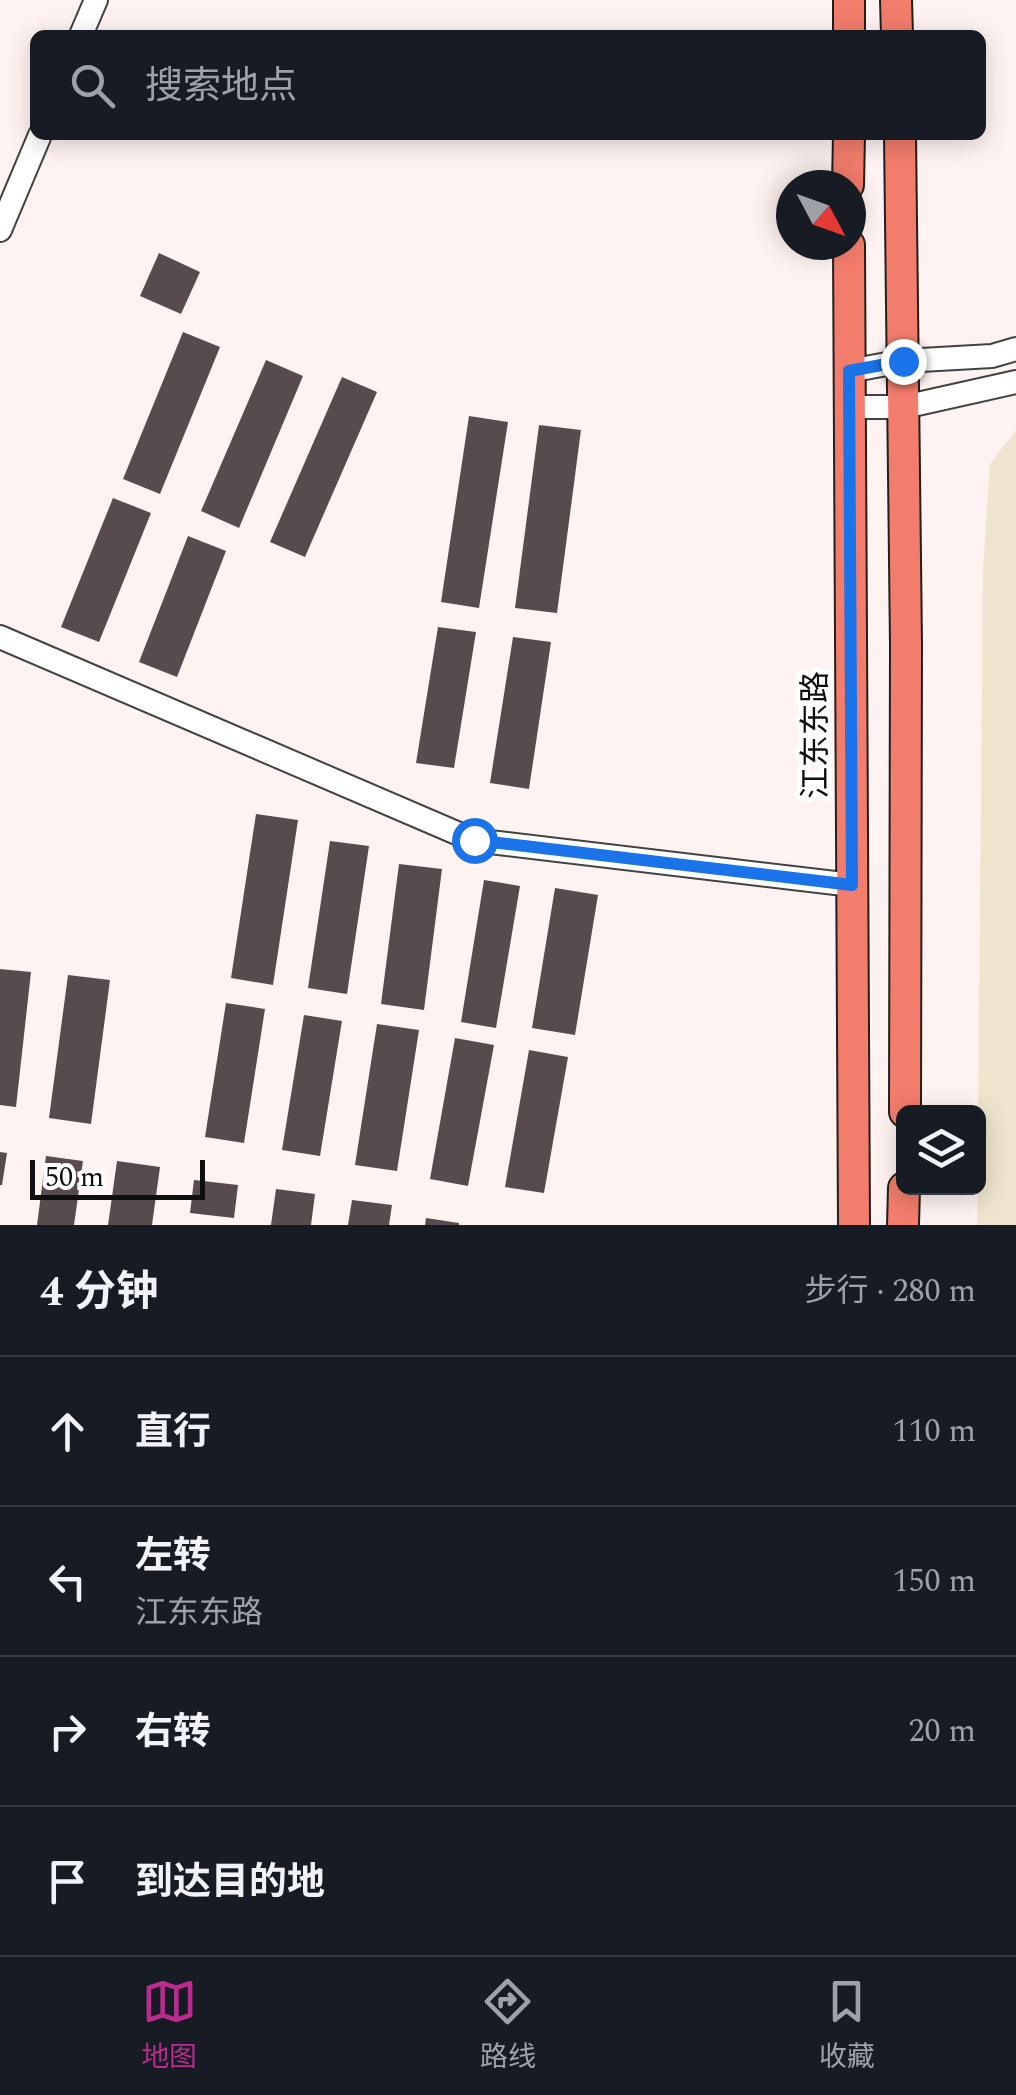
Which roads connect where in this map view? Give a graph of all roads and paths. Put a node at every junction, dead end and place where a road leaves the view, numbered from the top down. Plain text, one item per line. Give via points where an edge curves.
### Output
1 (96, 0) edge
2 (850, 0) edge
3 (896, 0) edge
4 (83, 30) edge
5 (849, 30) edge
6 (897, 30) edge
7 (38, 140) edge
8 (849, 140) edge
9 (900, 140) edge
10 (848, 170) edge
11 (0, 230) edge
12 (848, 260) edge
13 (1016, 349) edge
14 (903, 361) junction
15 (849, 371) junction
16 (1016, 382) edge
17 (904, 407) junction
18 (850, 408) junction
19 (0, 637) edge
20 (852, 885) junction
21 (906, 1105) edge
22 (904, 1195) edge
23 (854, 1225) edge
24 (903, 1225) edge

1 - 4 street
2 - 5 main road
3 - 6 main road
7 - 11 street
8 - 10 main road
9 - 14 main road
12 - 15 main road, 江东东路
13 - 14 street
14 - 15 street
14 - 17 main road
15 - 18 main road, 江东东路
16 - 17 street
17 - 18 street
17 - 21 main road
18 - 20 main road, 江东东路
19 - 20 street via 474,840
20 - 23 main road, 江东东路
22 - 24 main road

